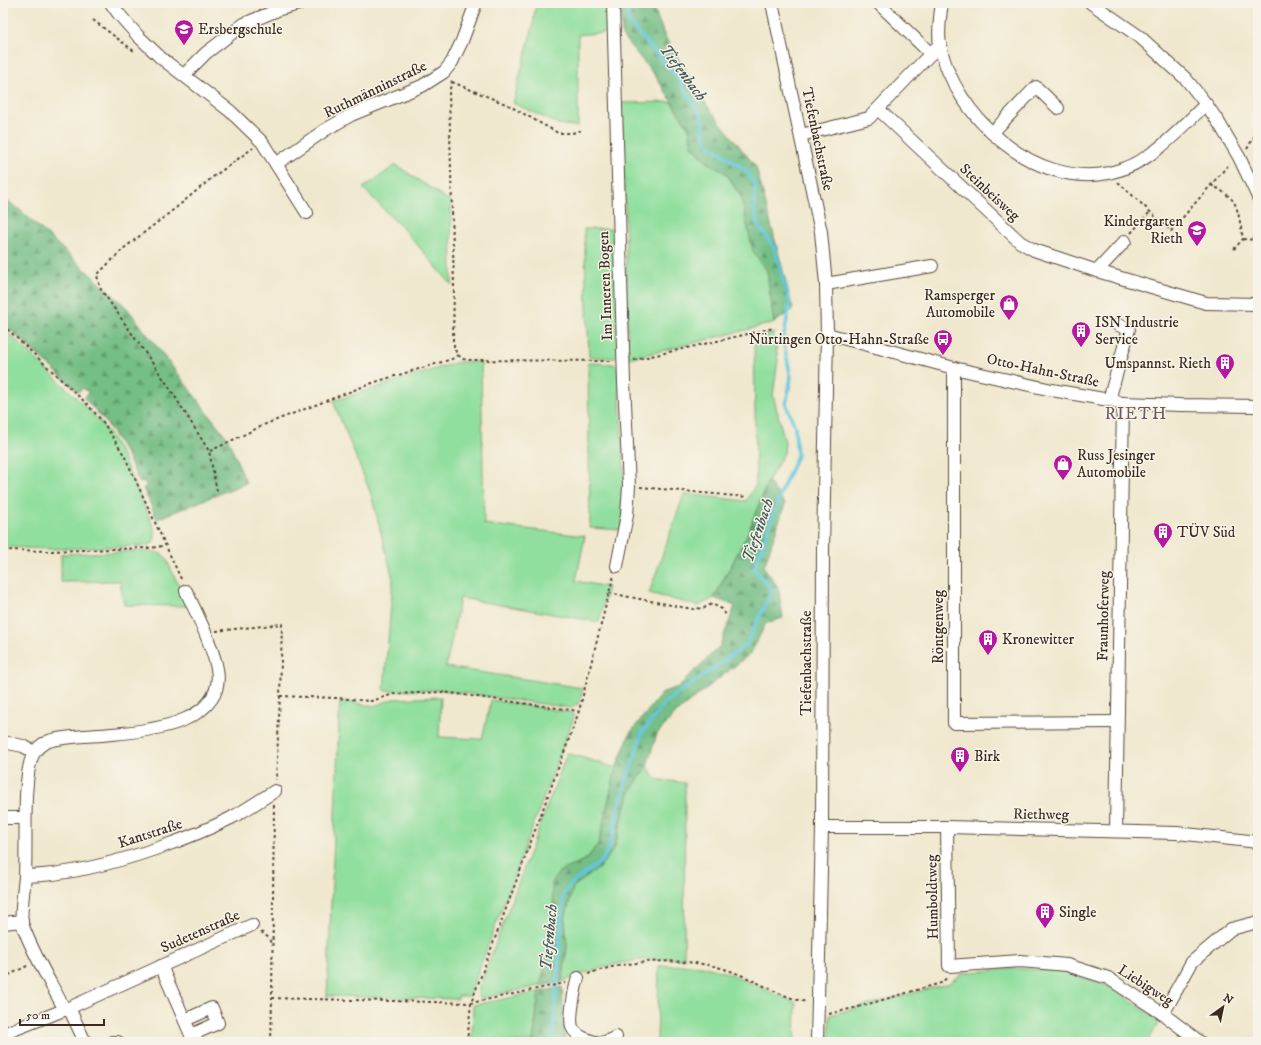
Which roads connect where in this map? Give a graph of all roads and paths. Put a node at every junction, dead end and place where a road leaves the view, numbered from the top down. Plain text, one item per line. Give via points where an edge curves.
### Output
1 (111, 3) edge
2 (303, 3) edge
3 (476, 3) edge
4 (613, 3) edge
5 (772, 3) edge
6 (878, 3) edge
7 (942, 3) edge
8 (1092, 3) edge
9 (93, 20) dead end
10 (141, 40) junction
11 (940, 44) junction
12 (931, 54) junction
13 (444, 72) junction
14 (184, 75) junction
15 (452, 82) junction
16 (1206, 104) junction
17 (1058, 108) dead end
18 (878, 109) junction
19 (1258, 120) edge
20 (583, 130) dead end
21 (992, 133) junction
22 (801, 135) junction
23 (262, 142) junction
24 (1239, 157) junction
25 (276, 164) junction
26 (1108, 173) junction
27 (1211, 185) junction
28 (1258, 197) edge
29 (1150, 212) junction
30 (307, 213) dead end
31 (1243, 239) junction
32 (1258, 240) edge
33 (1124, 241) joint
34 (1234, 249) dead end
35 (932, 266) dead end
36 (1097, 271) junction
37 (826, 284) junction
38 (1258, 304) edge
39 (3, 325) edge
40 (1118, 325) dead end
41 (774, 328) dead end
42 (827, 334) junction
43 (458, 355) junction
44 (624, 361) junction
45 (954, 368) junction
46 (1109, 400) junction
47 (1123, 403) junction
48 (1258, 406) edge
49 (209, 451) junction
50 (629, 486) junction
51 (217, 491) dead end
52 (746, 497) dead end
53 (164, 545) junction
54 (3, 550) edge
55 (617, 566) joint
56 (186, 591) joint
57 (609, 593) junction
58 (726, 615) dead end
59 (205, 632) junction
60 (280, 696) junction
61 (579, 711) junction
62 (1117, 722) junction
63 (3, 742) edge
64 (34, 752) junction
65 (275, 791) junction
66 (3, 818) edge
67 (25, 818) junction
68 (822, 827) junction
69 (947, 827) junction
70 (1116, 831) junction
71 (1258, 842) edge
72 (25, 876) junction
73 (22, 921) junction
74 (1258, 922) edge
75 (3, 923) edge
76 (252, 925) joint
77 (272, 946) junction
78 (39, 961) junction
79 (161, 966) junction
80 (950, 966) junction
81 (3, 978) edge
82 (578, 978) joint
83 (563, 984) dead end
84 (272, 998) junction
85 (471, 1002) junction
86 (67, 1009) junction
87 (818, 1010) junction
88 (1163, 1014) junction
89 (184, 1020) dead end
90 (3, 1034) edge
91 (616, 1037) dead end
92 (85, 1042) edge
93 (112, 1042) edge
94 (118, 1042) edge
95 (271, 1042) edge
96 (467, 1042) edge
97 (817, 1042) edge
98 (1200, 1042) edge

1 - 10 street
2 - 14 street via 280,9 244,24 206,53
3 - 13 street, Ruthmänninstraße via 462,41
4 - 44 street, Im Inneren Bogen
5 - 22 street, Tiefenbachstraße
6 - 12 street
7 - 11 street
8 - 16 street via 1140,37 1186,79
9 - 10 path via 134,51
10 - 14 street
11 - 12 street
11 - 21 street via 954,85
12 - 18 street
13 - 15 path
13 - 25 street, Ruthmänninstraße via 422,86 351,115
14 - 23 street via 230,111
15 - 20 path via 508,105 558,133
15 - 43 path via 449,92 453,209 453,341
16 - 24 street
16 - 26 street via 1167,142 1146,158 1127,168
17 - 21 street via 1036,87
18 - 22 street via 869,118
18 - 36 street, Steinbeisweg via 1020,242 1034,250
19 - 24 path via 1254,137
21 - 26 street via 1023,156 1045,166 1066,173
22 - 37 street, Tiefenbachstraße via 821,232
23 - 25 street
23 - 49 path via 213,177 123,249 98,275 100,288 167,384
24 - 27 path via 1230,163
24 - 28 street
25 - 30 street
26 - 29 path
27 - 29 path via 1171,231
27 - 31 path via 1233,202
29 - 33 path
31 - 32 path
31 - 34 path
33 - 36 street
35 - 37 street
36 - 38 street, Steinbeisweg via 1206,303
37 - 42 street, Tiefenbachstraße
39 - 53 path via 103,422 124,455
40 - 46 street via 1129,329
41 - 44 path
42 - 45 street, Otto-Hahn-Straße
42 - 68 street, Tiefenbachstraße via 822,552
43 - 44 path via 468,360
43 - 49 path via 375,382 266,424
44 - 50 street, Im Inneren Bogen
45 - 46 street, Otto-Hahn-Straße
45 - 62 street, Röntgenweg via 954,723
46 - 47 street, Otto-Hahn-Straße
47 - 48 street, Otto-Hahn-Straße
47 - 62 street, Fraunhoferweg
49 - 51 path
50 - 52 path
50 - 55 street, Im Inneren Bogen via 627,516
53 - 54 path via 51,551
53 - 56 path
55 - 57 path
56 - 59 street
57 - 58 path via 692,609 712,604 722,609
57 - 61 path
59 - 60 path via 282,624
59 - 64 street via 216,664 218,677 215,694 203,708 188,719 126,733 49,741
60 - 61 path via 371,701 394,694 443,692
60 - 65 path
61 - 85 path
62 - 70 street, Fraunhoferweg
63 - 64 street via 23,746
64 - 67 street via 28,772
65 - 72 street, Kantstraße via 232,818 139,854 81,870
65 - 77 path
66 - 67 street
67 - 72 street
68 - 69 street, Riethweg
68 - 87 street, Tiefenbachstraße
69 - 70 street, Riethweg
69 - 80 street, Humboldtweg
70 - 71 street, Riethweg via 1177,833
72 - 73 street
73 - 75 street
73 - 78 street
74 - 88 street via 1231,929 1192,962
76 - 77 path via 269,938
76 - 79 street, Sudetenstraße
77 - 84 path
78 - 81 path
78 - 86 street
79 - 86 street, Sudetenstraße
79 - 89 street, Sudetenstraße
80 - 87 path via 949,974 941,983 858,1007 830,1013
80 - 88 street, Liebigweg via 1020,961 1067,965 1108,978
82 - 87 path via 627,964 687,962 732,972
82 - 91 street via 573,995 571,1026 576,1034 598,1042
83 - 85 path
84 - 85 path
84 - 95 path
85 - 96 path
86 - 90 street, Sudetenstraße
86 - 92 street
87 - 97 street, Tiefenbachstraße
88 - 98 street, Liebigweg
93 - 94 street

